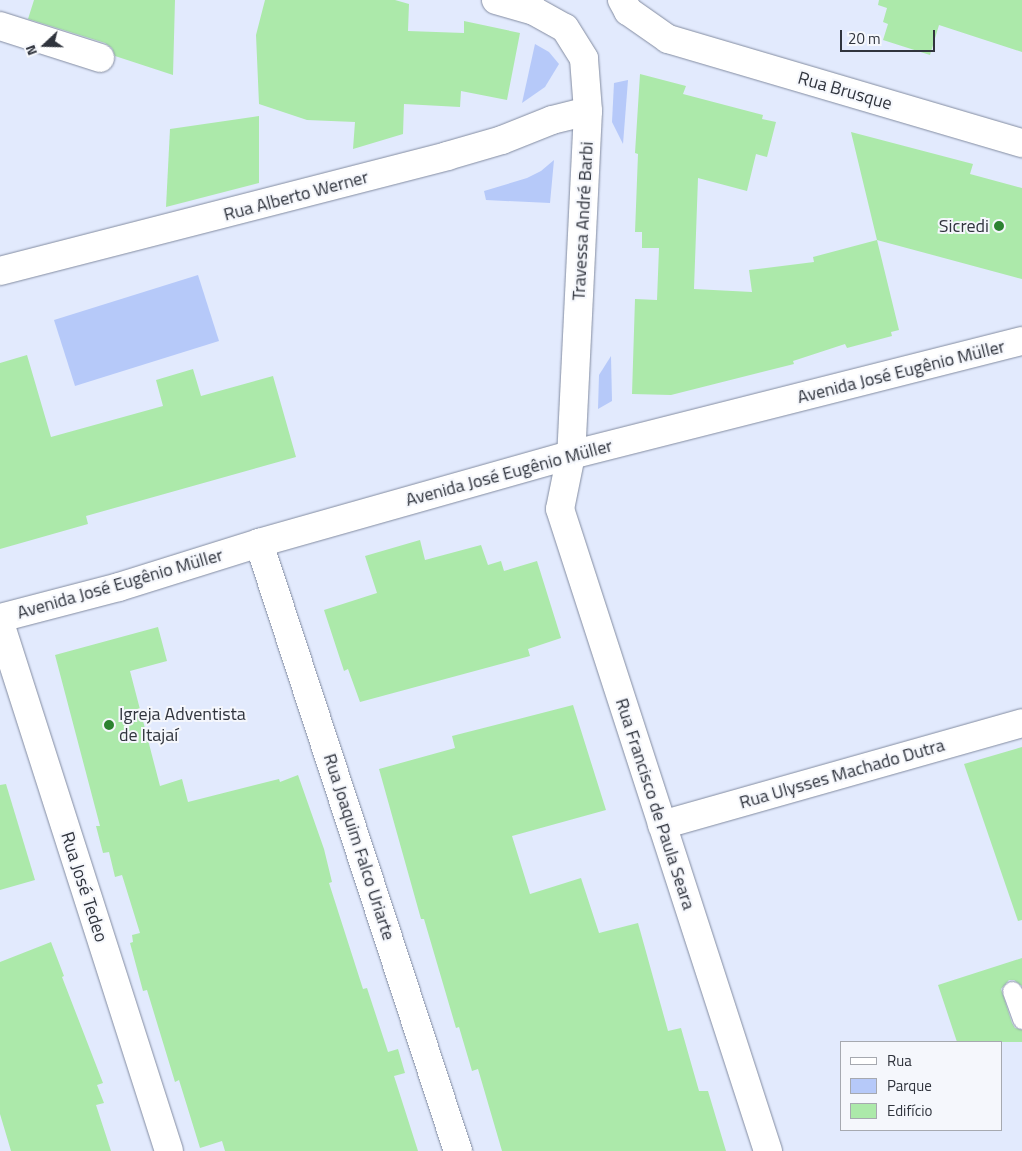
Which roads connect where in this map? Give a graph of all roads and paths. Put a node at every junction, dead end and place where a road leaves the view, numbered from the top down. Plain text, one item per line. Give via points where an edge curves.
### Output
1 (496, 0) edge
2 (622, 0) edge
3 (0, 26) edge
4 (100, 58) dead end
5 (588, 111) junction
6 (1022, 143) edge
7 (0, 271) edge
8 (1022, 341) edge
9 (571, 455) junction
10 (259, 543) junction
11 (0, 618) edge
12 (0, 623) edge
13 (1022, 723) edge
14 (662, 825) junction
15 (1012, 991) dead end
16 (1022, 1019) edge
17 (168, 1151) edge
18 (458, 1151) edge
19 (768, 1151) edge

1 - 5 main road, Travessa André Barbi via 534,11 565,28 584,59
2 - 6 main road, Rua Brusque via 628,11 668,39
3 - 4 main road
5 - 7 main road, Rua Alberto Werner via 447,156
5 - 9 main road, Travessa André Barbi
8 - 9 main road, Avenida José Eugênio Müller
9 - 10 main road, Avenida José Eugênio Müller
9 - 14 main road, Rua Francisco de Paula Seara via 560,509
10 - 11 main road, Avenida José Eugênio Müller via 119,587
10 - 18 main road, Rua Joaquim Falco Uriarte
12 - 17 main road, Rua José Tedeo
13 - 14 main road, Rua Ulysses Machado Dutra
14 - 19 main road, Rua Francisco de Paula Seara
15 - 16 lane

